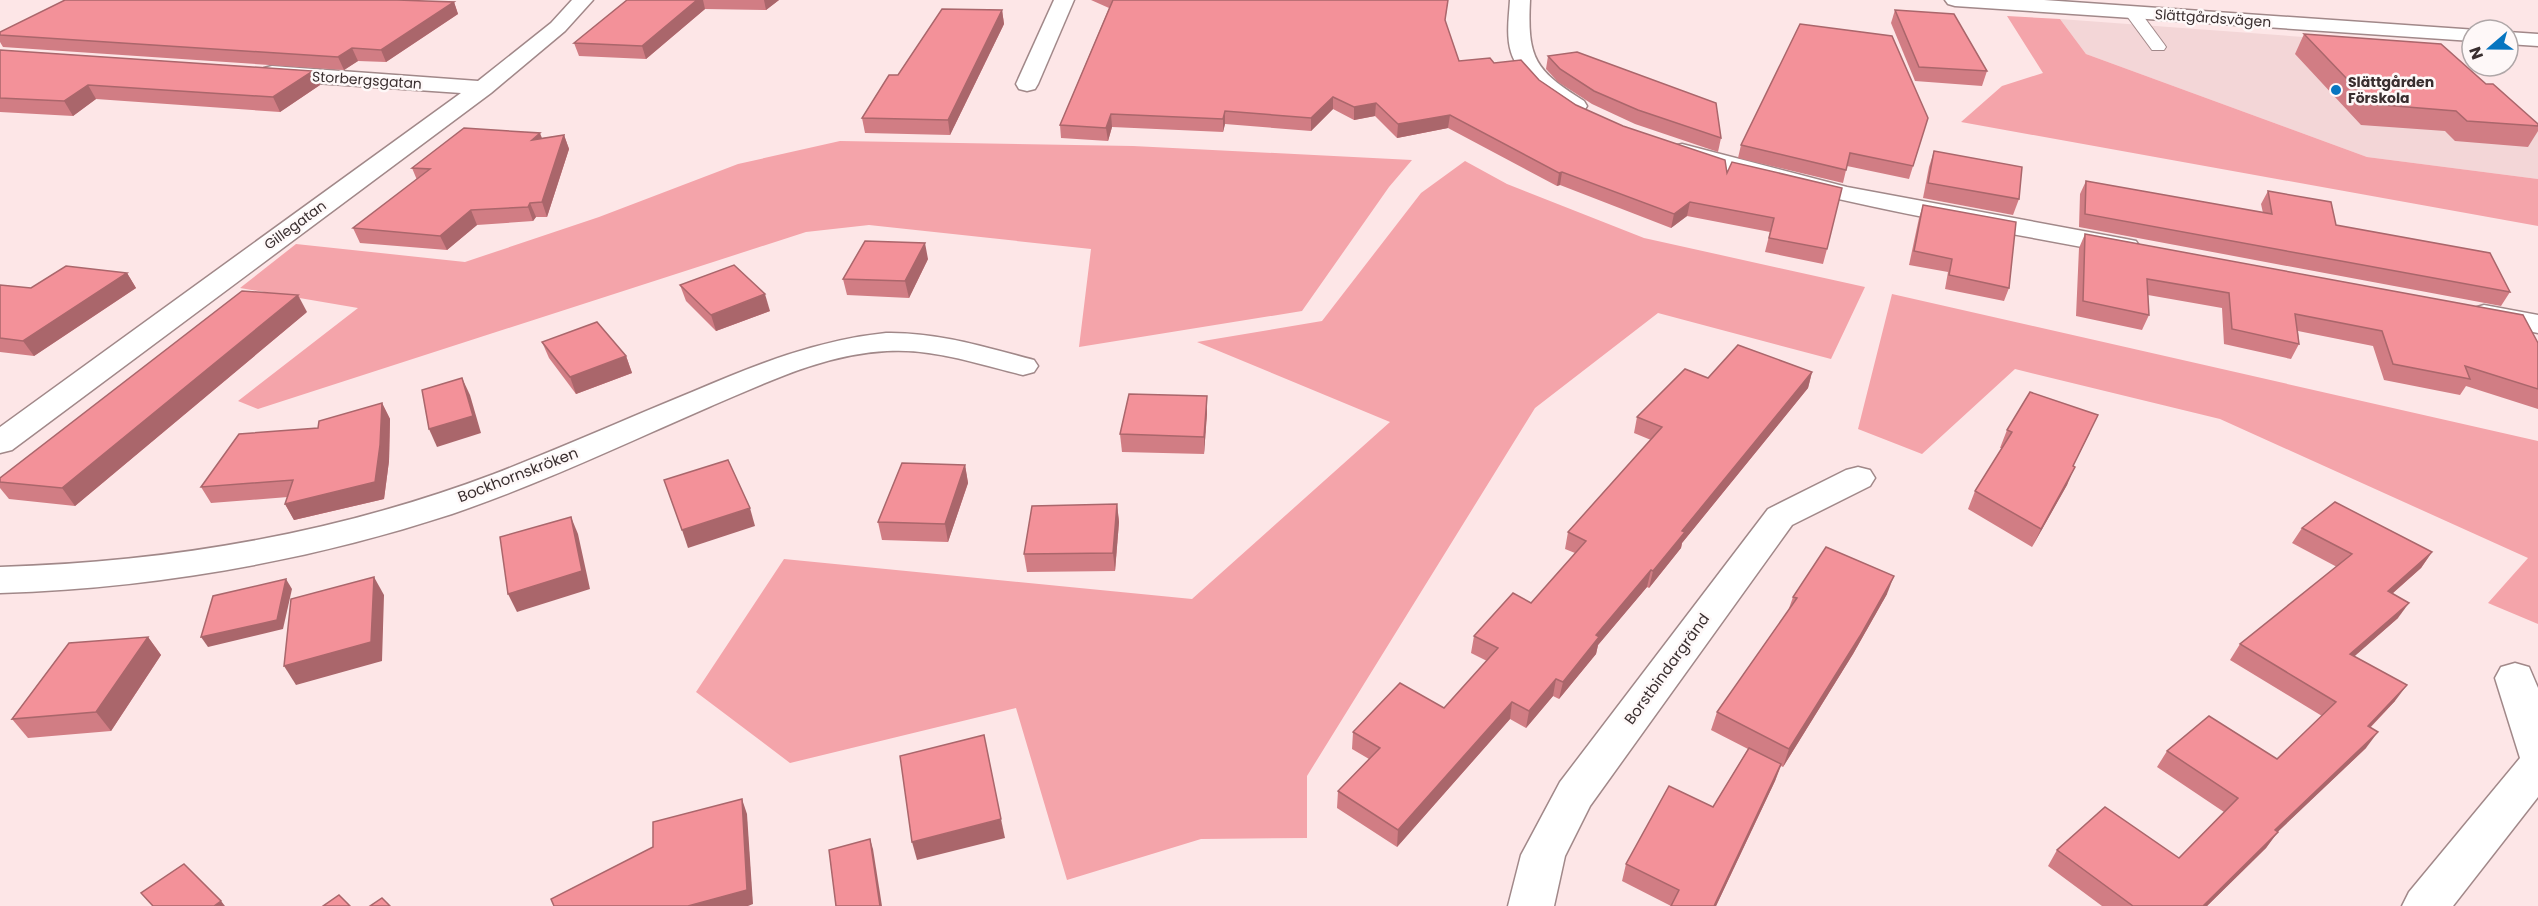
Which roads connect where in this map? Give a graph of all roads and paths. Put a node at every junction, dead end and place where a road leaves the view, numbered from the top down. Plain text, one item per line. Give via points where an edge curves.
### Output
1 (583, 0) edge
2 (1064, 0) edge
3 (1520, 0) edge
4 (1954, 0) edge
5 (2132, 12) junction
6 (2460, 34) edge
7 (2520, 39) edge
8 (2538, 40) edge
9 (2158, 47) dead end
10 (247, 72) edge
11 (1027, 84) dead end
12 (483, 88) junction
13 (1599, 118) edge
14 (1658, 142) edge
15 (2149, 251) edge
16 (2456, 309) edge
17 (2538, 324) edge
18 (1023, 366) dead end
19 (0, 443) edge
20 (1858, 478) dead end
21 (0, 580) edge
22 (2515, 678) dead end
23 (2538, 753) edge
24 (2538, 765) edge
25 (1531, 906) edge
26 (2425, 906) edge

1 - 12 street, Gillegatan via 558,27
2 - 11 street
3 - 13 street via 1518,39 1529,67 1544,85
4 - 5 street, Slättgårdsvägen
5 - 6 street, Slättgårdsvägen
5 - 9 lane
7 - 8 street
10 - 12 street, Storbergsgatan
12 - 19 street, Gillegatan
14 - 15 street via 1819,188
16 - 17 street
18 - 21 street, Bockhornskröken via 930,344 889,341 815,353 513,478 378,525 214,562
20 - 25 street, Borstbindargränd via 1780,517 1575,794 1543,855
22 - 23 street
24 - 26 street

